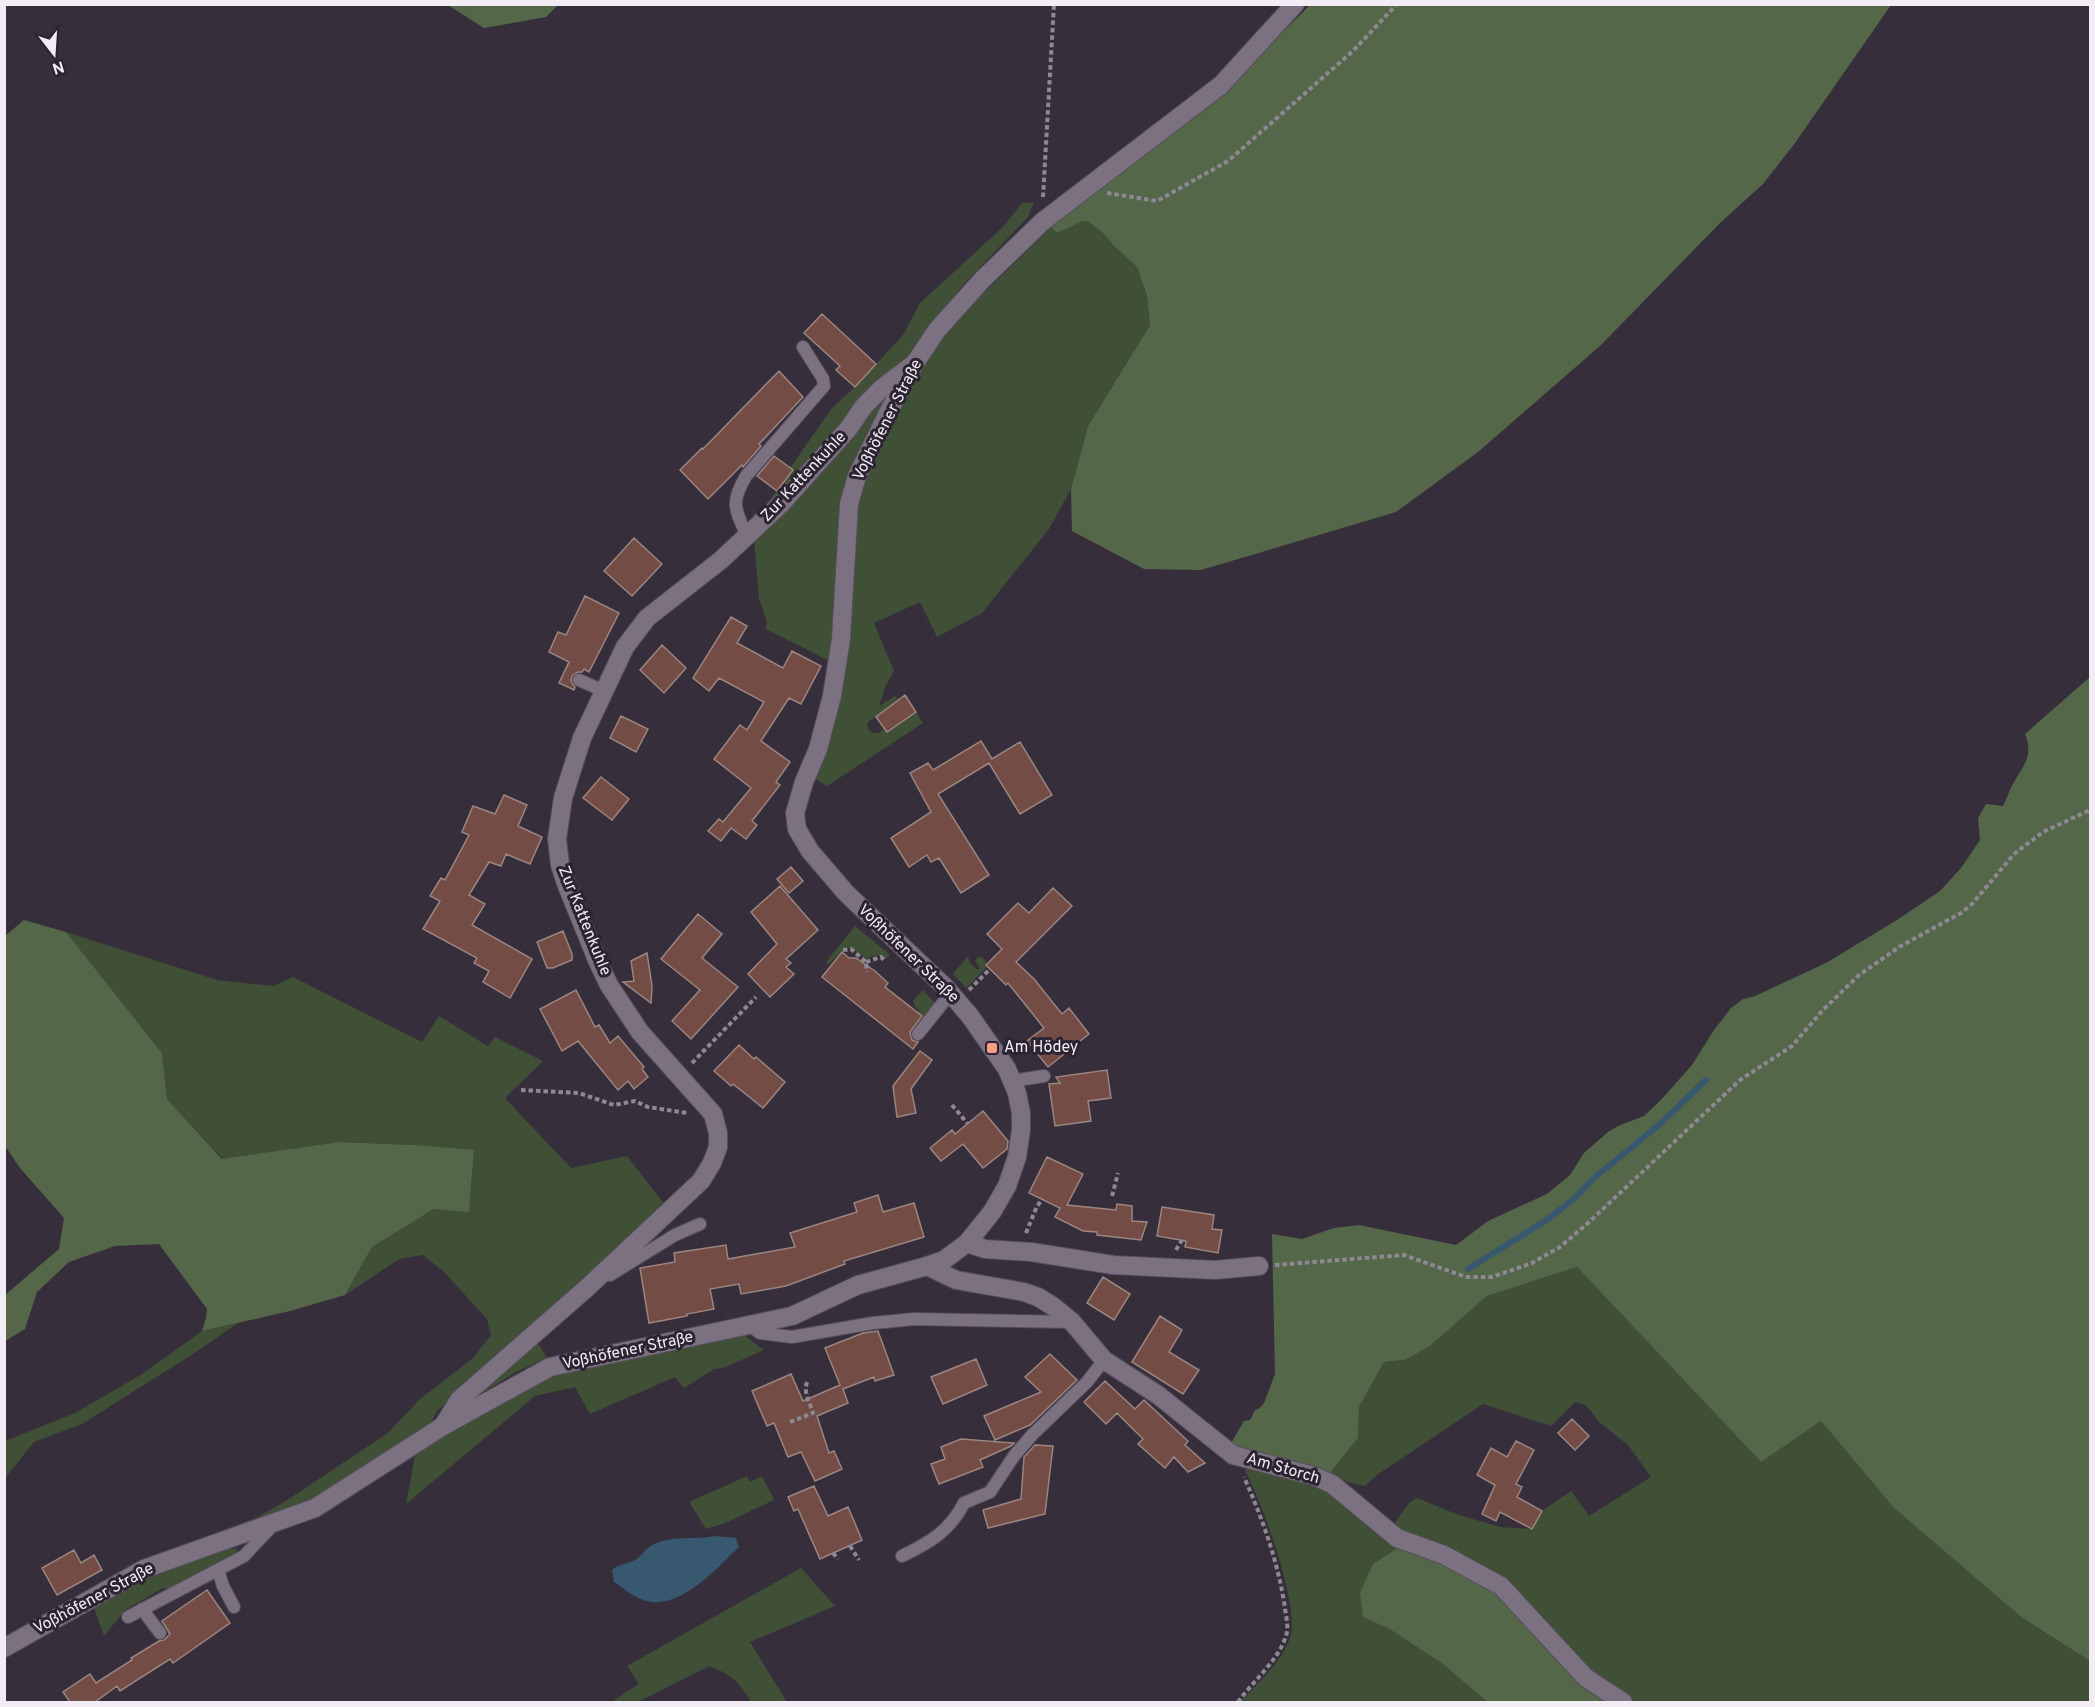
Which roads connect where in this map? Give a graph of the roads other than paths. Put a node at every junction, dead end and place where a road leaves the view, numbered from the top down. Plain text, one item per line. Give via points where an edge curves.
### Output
1 (1295, 4) edge
2 (803, 347) dead end
3 (915, 363) junction
4 (747, 536) junction
5 (579, 680) dead end
6 (604, 691) junction
7 (953, 998) junction
8 (918, 1034) dead end
9 (1044, 1076) dead end
10 (1012, 1081) junction
11 (700, 1224) dead end
12 (967, 1243) junction
13 (927, 1266) junction
14 (1260, 1266) road end
15 (589, 1286) junction
16 (1072, 1322) junction
17 (749, 1325) junction
18 (1104, 1360) junction
19 (443, 1426) junction
20 (274, 1524) junction
21 (902, 1556) dead end
22 (218, 1570) junction
23 (234, 1607) dead end
24 (142, 1610) junction
25 (128, 1617) dead end
26 (160, 1633) dead end
27 (4, 1648) edge
28 (1623, 1702) edge

1 - 3 street, Voßhöfener Straße via 1221,85 1041,222 937,330
2 - 4 lane via 824,386 746,476 738,491 735,509
3 - 4 street, Zur Kattenkuhle via 881,389 781,504
3 - 7 street, Voßhöfener Straße via 857,476 849,504 841,639 832,696 795,813 797,829 810,851 846,893
4 - 6 street, Zur Kattenkuhle via 647,618 625,647
5 - 6 lane
6 - 15 street, Zur Kattenkuhle via 582,738 562,798 557,839 560,865 609,985 640,1032 713,1114 718,1147 700,1181
7 - 8 lane
7 - 10 street, Voßhöfener Straße via 970,1016
9 - 10 lane
10 - 12 street, Voßhöfener Straße via 1021,1113 1017,1157 992,1212
11 - 15 lane
12 - 13 street, Voßhöfener Straße via 944,1260
12 - 14 street via 985,1249 1113,1265 1215,1270
13 - 16 street, Am Storch via 956,1280 1038,1297
13 - 17 street, Voßhöfener Straße via 858,1285 792,1316
15 - 19 street, Zur Kattenkuhle via 459,1400
16 - 17 lane via 914,1318 792,1337 760,1333
16 - 18 street, Am Storch
17 - 19 street, Voßhöfener Straße via 550,1367
18 - 21 lane via 1032,1435 990,1492 964,1503 956,1519 941,1533
18 - 28 street, Am Storch via 1158,1395 1233,1455 1332,1484 1397,1538 1444,1555 1501,1586 1586,1678
19 - 20 street, Voßhöfener Straße via 315,1508
20 - 22 lane via 244,1556
20 - 27 street, Voßhöfener Straße via 144,1569
22 - 23 lane
22 - 24 lane
24 - 25 lane
24 - 26 lane

